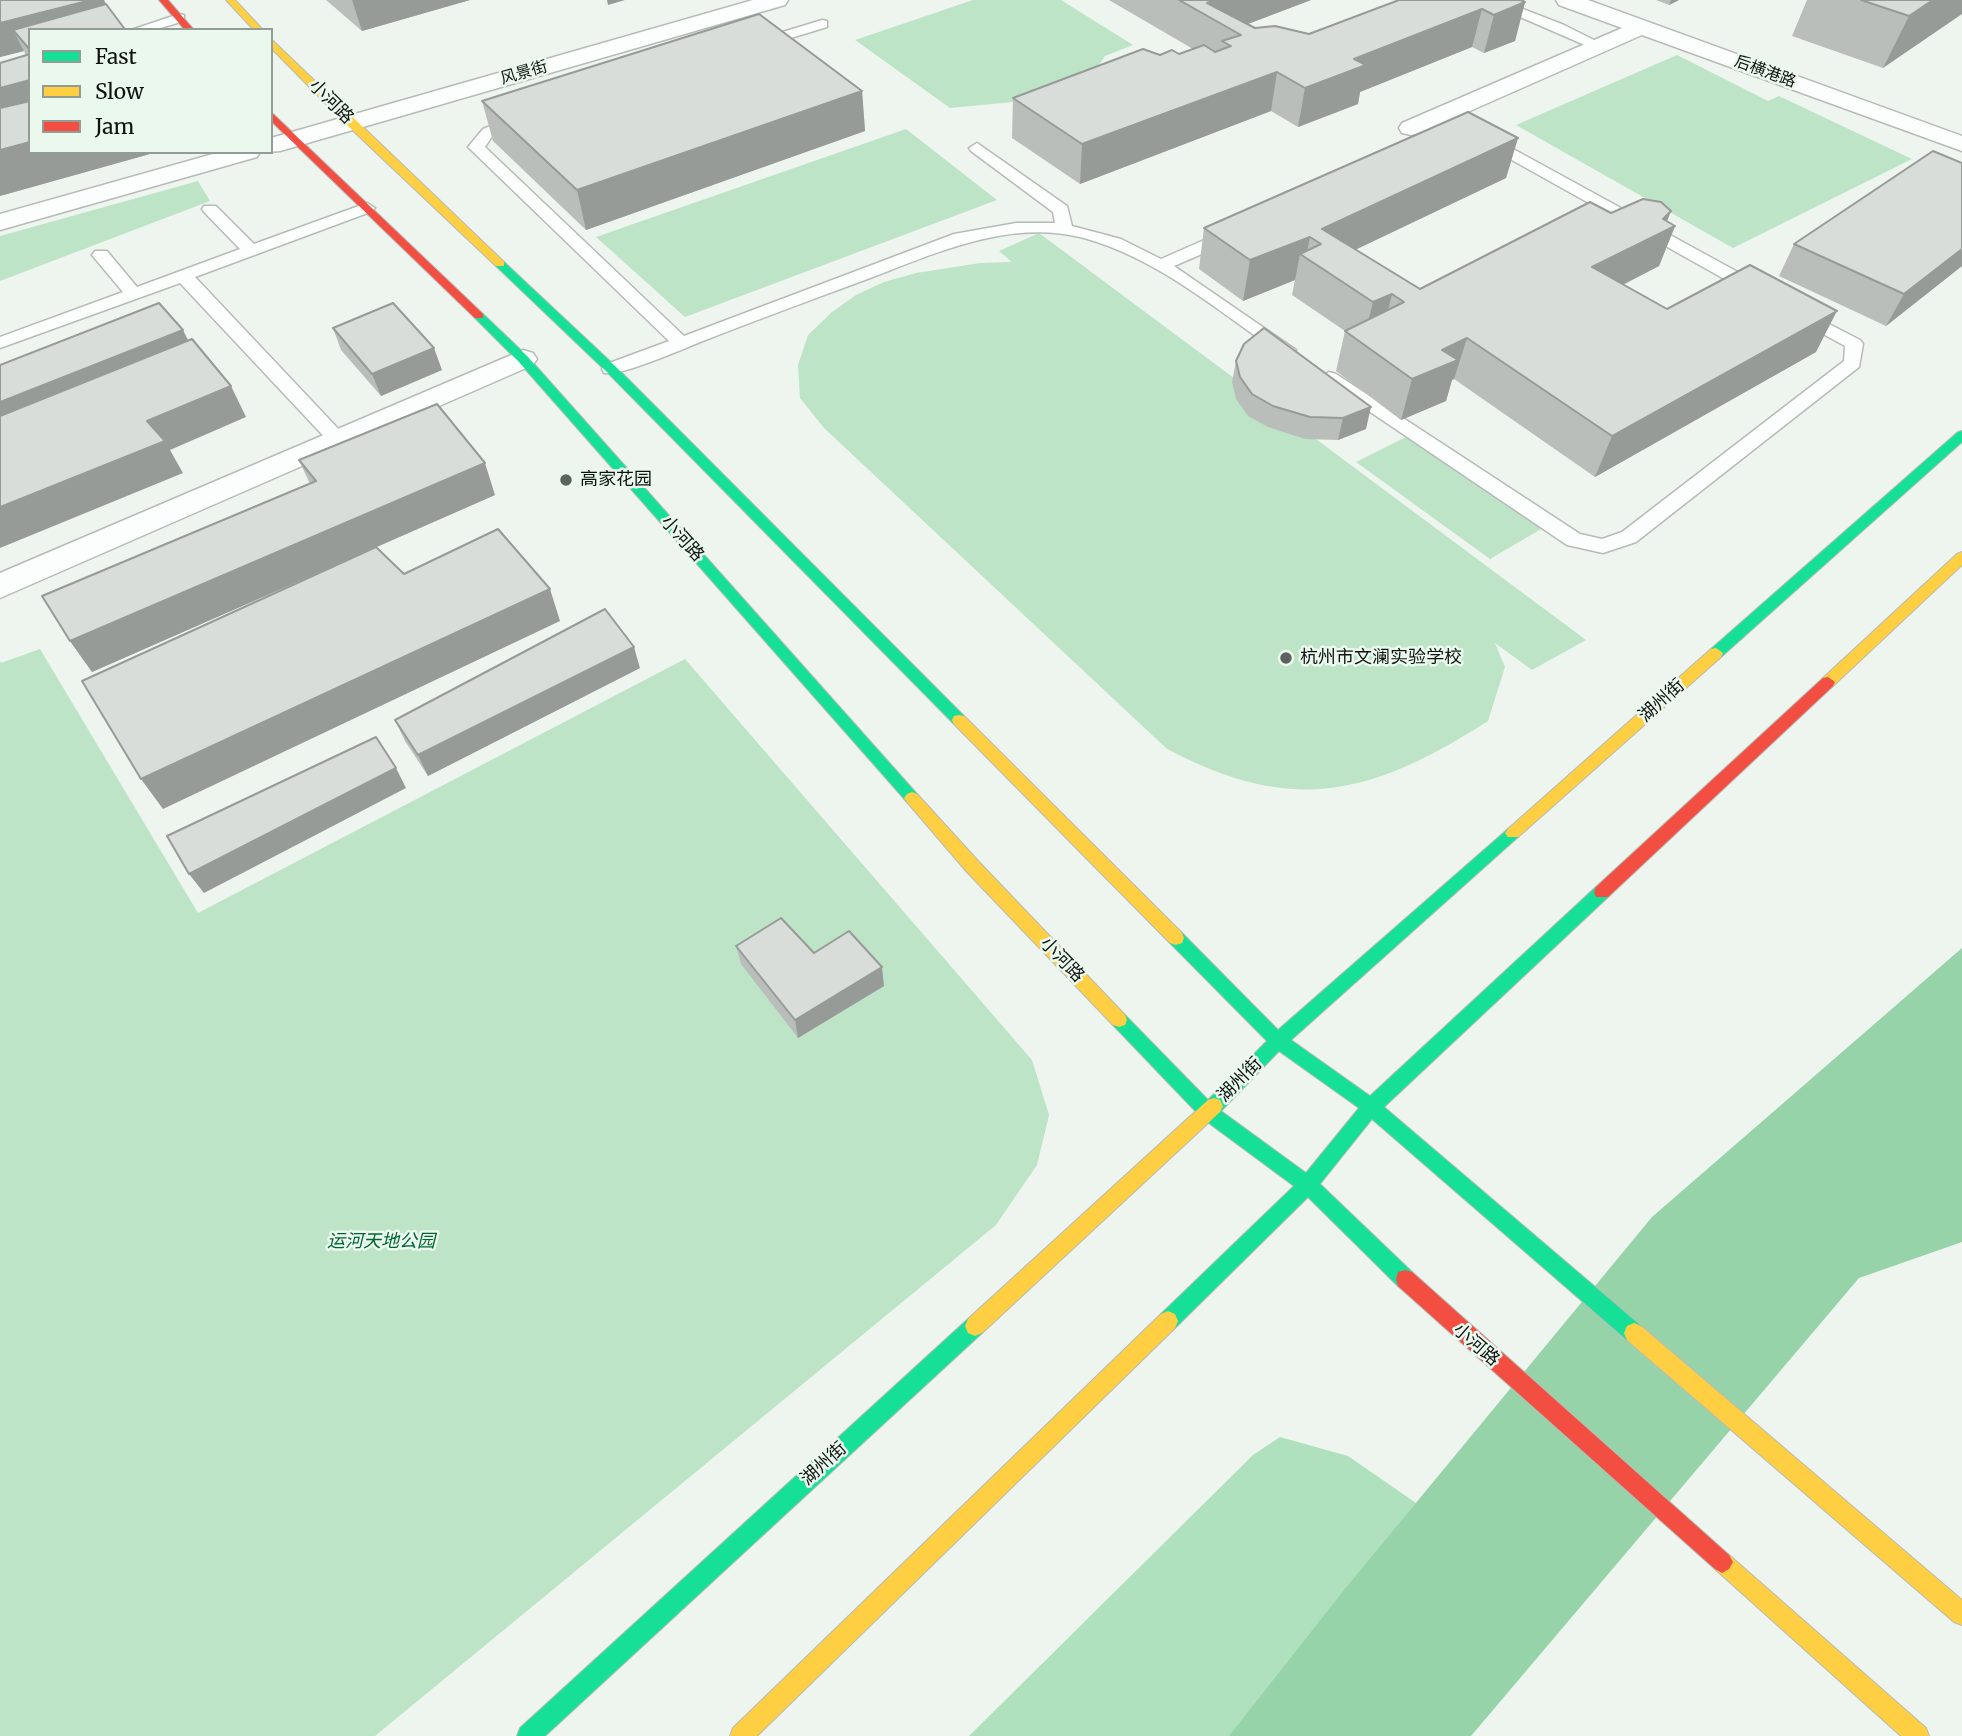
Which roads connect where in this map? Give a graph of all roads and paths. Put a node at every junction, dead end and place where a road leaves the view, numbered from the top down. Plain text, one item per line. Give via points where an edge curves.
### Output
1 (163, 0) edge
2 (230, 0) edge
3 (777, 0) edge
4 (1488, 0) edge
5 (1567, 0) edge
6 (184, 24) edge
7 (822, 24) dead end
8 (1642, 27) junction
9 (153, 28) edge
10 (257, 28) edge
11 (273, 44) edge
12 (1599, 46) junction
13 (743, 49) edge
14 (532, 114) edge
15 (273, 117) edge
16 (351, 123) junction
17 (1457, 123) junction
18 (1411, 128) dead end
19 (294, 139) junction
20 (1962, 144) edge
21 (273, 145) edge
22 (977, 148) dead end
23 (241, 154) edge
24 (367, 208) junction
25 (210, 209) dead end
26 (0, 222) edge
27 (1249, 226) edge
28 (1065, 230) junction
29 (250, 250) junction
30 (102, 255) dead end
31 (1161, 265) junction
32 (183, 275) junction
33 (133, 293) junction
34 (0, 322) edge
35 (7, 340) edge
36 (682, 344) junction
37 (523, 359) junction
38 (611, 369) junction
39 (1962, 435) edge
40 (338, 440) junction
41 (1962, 556) edge
42 (0, 586) edge
43 (1278, 1041) junction
44 (1370, 1107) junction
45 (1208, 1112) junction
46 (1308, 1185) junction
47 (1962, 1614) edge
48 (528, 1736) edge
49 (741, 1736) edge
50 (1918, 1736) edge

1 - 6 main road
2 - 10 main road
3 - 16 street, 风景街
4 - 12 lane
5 - 8 street, 后横港路
6 - 9 lane
7 - 13 lane
8 - 12 street
8 - 20 street, 后横港路
11 - 16 main road, 小河路
12 - 17 street
14 - 36 lane via 488,132 476,147
15 - 19 main road, 小河路
16 - 19 street, 风景街
16 - 38 main road, 小河路
17 - 18 street
17 - 31 lane via 1854,344 1853,363 1629,537 1603,547 1574,540
19 - 21 street, 风景街
19 - 24 main road, 小河路
22 - 28 lane via 1061,210
23 - 26 street
24 - 29 lane
24 - 37 main road, 小河路
25 - 29 lane
27 - 31 lane
28 - 31 lane via 1141,252
28 - 36 lane via 1000,230 960,238
29 - 32 lane
30 - 33 lane
32 - 33 lane
32 - 40 lane
33 - 35 lane
34 - 35 lane
36 - 38 lane
37 - 40 street
37 - 45 main road, 小河路 via 973,867
38 - 43 main road, 小河路
39 - 43 main road, 湖州街
40 - 42 street
41 - 44 main road
43 - 44 main road, 小河路
43 - 45 main road, 湖州街
44 - 46 main road
44 - 47 main road, 小河路
45 - 46 main road, 小河路
45 - 48 main road, 湖州街
46 - 49 main road
46 - 50 main road, 小河路 via 1442,1315

